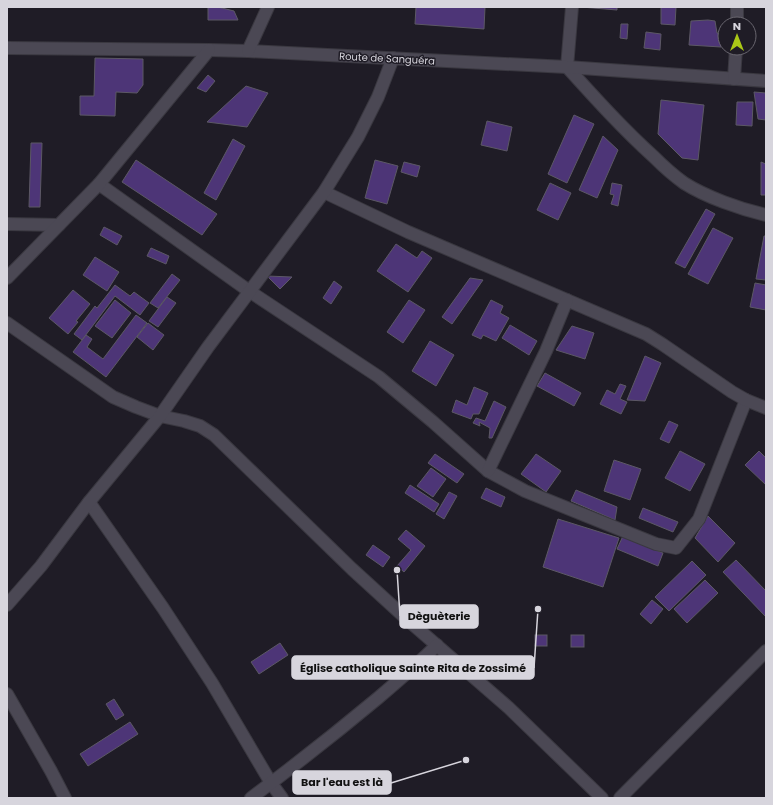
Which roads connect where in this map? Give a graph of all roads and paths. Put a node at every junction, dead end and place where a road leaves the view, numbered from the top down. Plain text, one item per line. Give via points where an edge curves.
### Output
1 (268, 7) edge
2 (572, 7) edge
3 (7, 48) edge
4 (208, 50) junction
5 (248, 51) junction
6 (735, 56) edge
7 (392, 58) junction
8 (567, 67) junction
9 (734, 79) junction
10 (766, 81) edge
11 (99, 184) junction
12 (324, 192) junction
13 (766, 215) edge
14 (7, 224) edge
15 (59, 225) junction
16 (7, 278) edge
17 (249, 291) junction
18 (567, 300) junction
19 (7, 323) edge
20 (746, 400) junction
21 (766, 408) edge
22 (160, 416) junction
23 (488, 472) junction
24 (89, 502) junction
25 (7, 605) edge
26 (437, 645) junction
27 (766, 651) edge
28 (7, 694) edge
29 (10, 705) edge
30 (271, 783) junction
31 (65, 798) edge
32 (251, 798) edge
33 (282, 798) edge
34 (602, 798) edge
35 (620, 798) edge

1 - 5 street
2 - 8 street
3 - 4 street, Route de Sanguéra
4 - 5 street, Route de Sanguéra
4 - 11 street
5 - 7 street, Route de Sanguéra
6 - 9 street
7 - 8 street, Route de Sanguéra
7 - 12 street via 378,97 358,137
8 - 9 street, Route de Sanguéra
8 - 13 street via 632,138 684,183 713,198
9 - 10 street, Route de Sanguéra
11 - 15 street
11 - 17 street
12 - 17 street
12 - 18 street via 408,232
14 - 15 street
15 - 16 street
17 - 22 street
17 - 23 street via 379,376
18 - 20 street via 646,334
18 - 23 street via 546,351
19 - 22 street via 113,397
20 - 21 street
20 - 23 street via 699,519 676,548 656,544 533,494
22 - 24 street
22 - 26 street via 200,426 214,435 352,569
24 - 25 street via 41,566
24 - 30 street via 212,682
26 - 30 street via 366,708
26 - 34 street via 510,708
27 - 35 street
28 - 29 street
29 - 31 street
30 - 32 street
30 - 33 street

